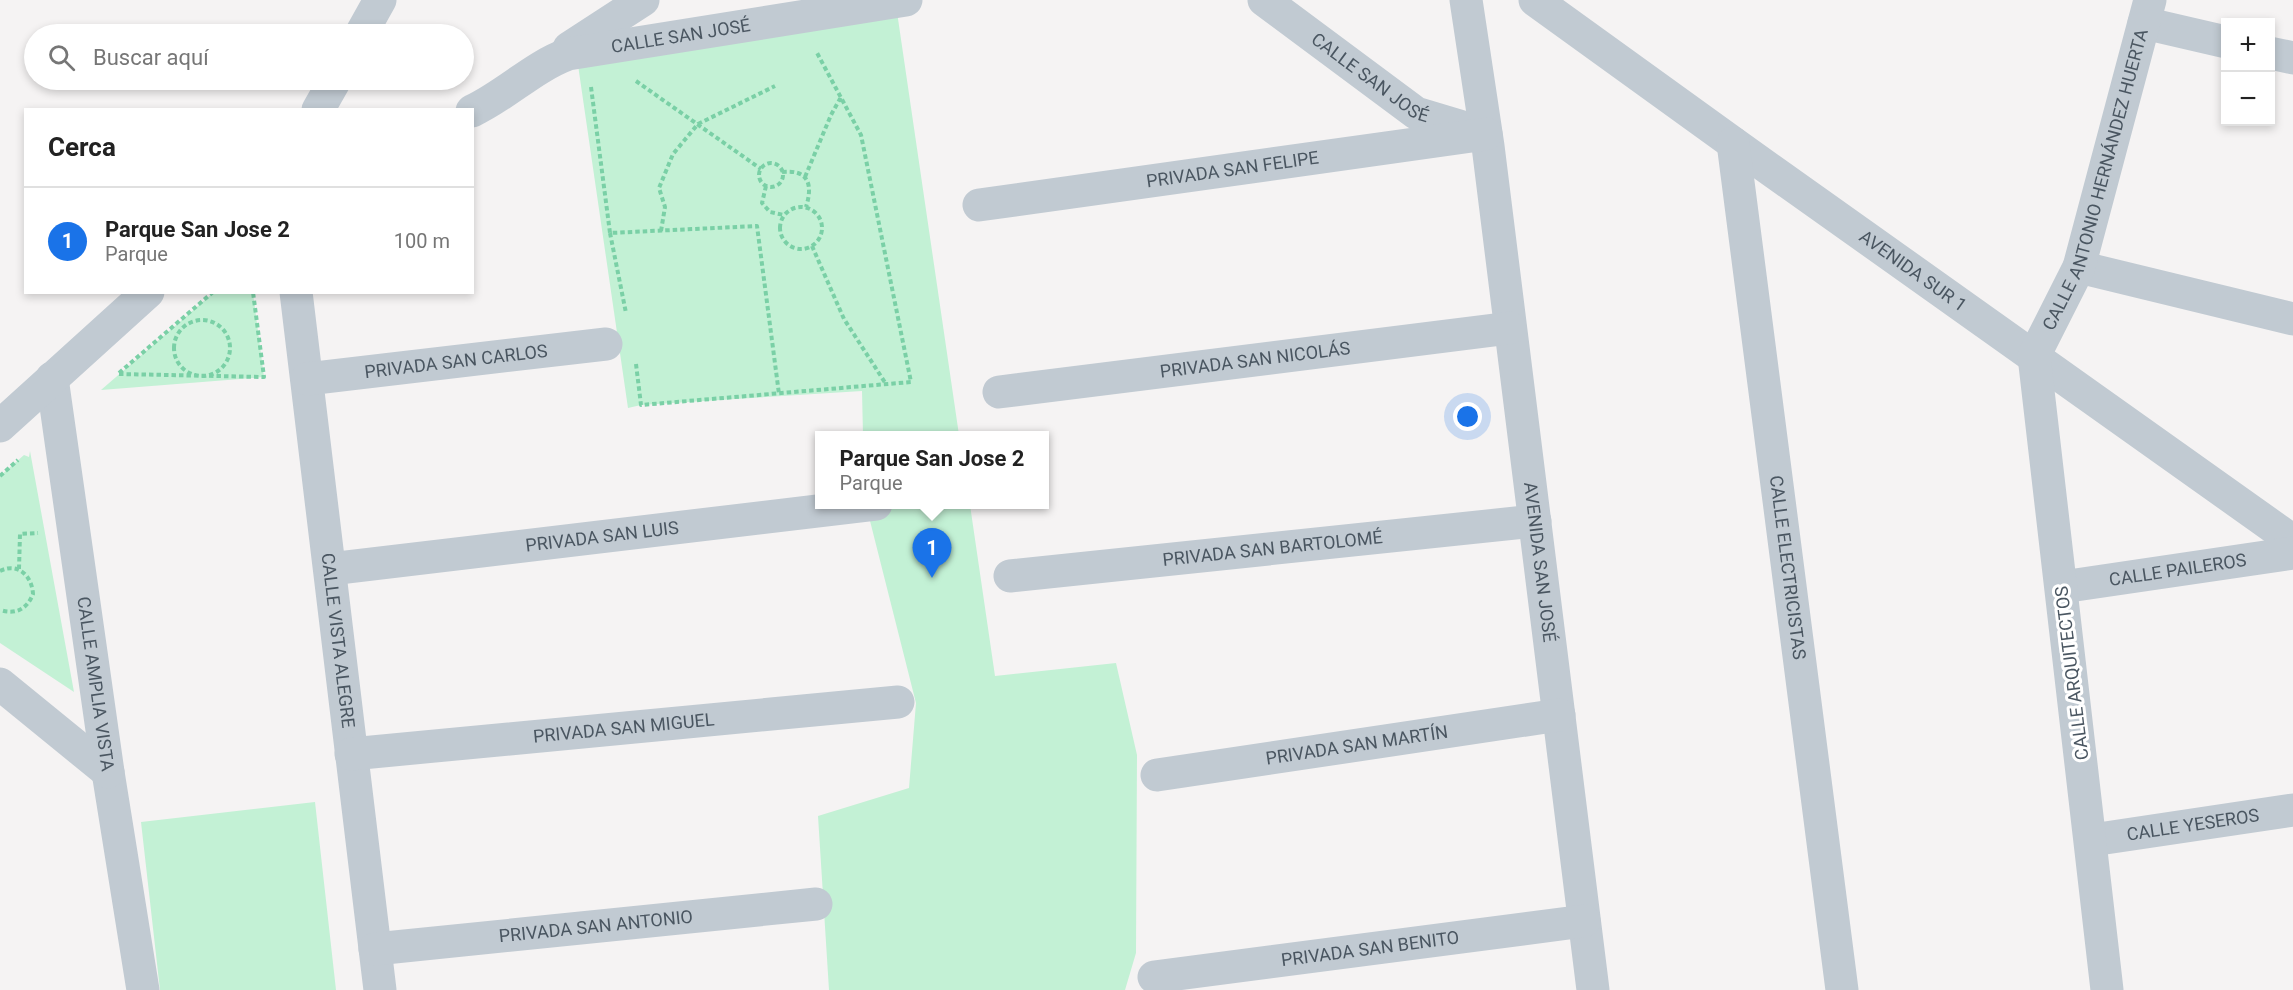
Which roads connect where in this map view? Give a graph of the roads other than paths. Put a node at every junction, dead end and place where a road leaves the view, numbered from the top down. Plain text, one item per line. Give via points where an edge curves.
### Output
1 (380, 0) edge
2 (643, 0) edge
3 (906, 0) edge
4 (1264, 0) edge
5 (1466, 0) edge
6 (1535, 0) edge
7 (2147, 12) edge
8 (367, 24) edge
9 (2221, 40) edge
10 (2275, 54) edge
11 (2293, 58) edge
12 (552, 60) junction
13 (329, 90) edge
14 (319, 108) edge
15 (474, 110) edge
16 (1486, 134) junction
17 (1733, 143) junction
18 (979, 205) dead end
19 (2079, 267) junction
20 (146, 294) edge
21 (296, 294) edge
22 (2293, 319) edge
23 (1510, 328) junction
24 (623, 341) road end
25 (2034, 356) junction
26 (307, 380) junction
27 (41, 388) junction
28 (999, 392) dead end
29 (0, 426) edge
30 (833, 509) edge
31 (1534, 521) junction
32 (2293, 541) edge
33 (2293, 553) edge
34 (330, 568) junction
35 (1010, 576) dead end
36 (2062, 587) junction
37 (0, 684) edge
38 (898, 702) dead end
39 (1559, 715) junction
40 (351, 754) junction
41 (108, 772) junction
42 (1157, 775) dead end
43 (2293, 810) edge
44 (2091, 840) junction
45 (816, 904) dead end
46 (1584, 921) junction
47 (375, 950) junction
48 (1154, 977) dead end
49 (140, 986) edge
50 (380, 990) edge
51 (1593, 990) edge
52 (1842, 990) edge
53 (2107, 990) edge

1 - 8 street
2 - 12 street
3 - 12 street, CALLE SAN JOSÉ via 568,54
4 - 16 street, CALLE SAN JOSÉ via 1416,113
5 - 16 street, AVENIDA SAN JOSÉ
6 - 17 street, AVENIDA SUR 1
7 - 9 street
7 - 19 street, CALLE ANTONIO HERNÁNDEZ HUERTA
10 - 11 street
12 - 15 street, CALLE SAN JOSÉ
13 - 14 street
16 - 18 street, PRIVADA SAN FELIPE
16 - 23 street, AVENIDA SAN JOSÉ
17 - 25 street, AVENIDA SUR 1
17 - 52 street, CALLE ELECTRICISTAS
19 - 22 street
19 - 25 street, CALLE ANTONIO HERNÁNDEZ HUERTA
20 - 27 street
21 - 26 street, CALLE VISTA ALEGRE
23 - 28 street, PRIVADA SAN NICOLÁS
23 - 31 street, AVENIDA SAN JOSÉ
24 - 26 street, PRIVADA SAN CARLOS
25 - 32 street, AVENIDA SUR 1
25 - 36 street, CALLE ARQUITECTOS
26 - 34 street, CALLE VISTA ALEGRE
27 - 29 street
27 - 41 street, CALLE AMPLIA VISTA
30 - 34 street, PRIVADA SAN LUIS
31 - 35 street, PRIVADA SAN BARTOLOMÉ
31 - 39 street, AVENIDA SAN JOSÉ
33 - 36 street, CALLE PAILEROS
34 - 40 street, CALLE VISTA ALEGRE
36 - 44 street, CALLE ARQUITECTOS
37 - 41 street
38 - 40 street, PRIVADA SAN MIGUEL
39 - 42 street, PRIVADA SAN MARTÍN
39 - 46 street, AVENIDA SAN JOSÉ
40 - 47 street, CALLE VISTA ALEGRE
41 - 49 street, CALLE AMPLIA VISTA
43 - 44 street, CALLE YESEROS
44 - 53 street, CALLE ARQUITECTOS
45 - 47 street, PRIVADA SAN ANTONIO
46 - 48 street, PRIVADA SAN BENITO
46 - 51 street, AVENIDA SAN JOSÉ
47 - 50 street, CALLE VISTA ALEGRE

